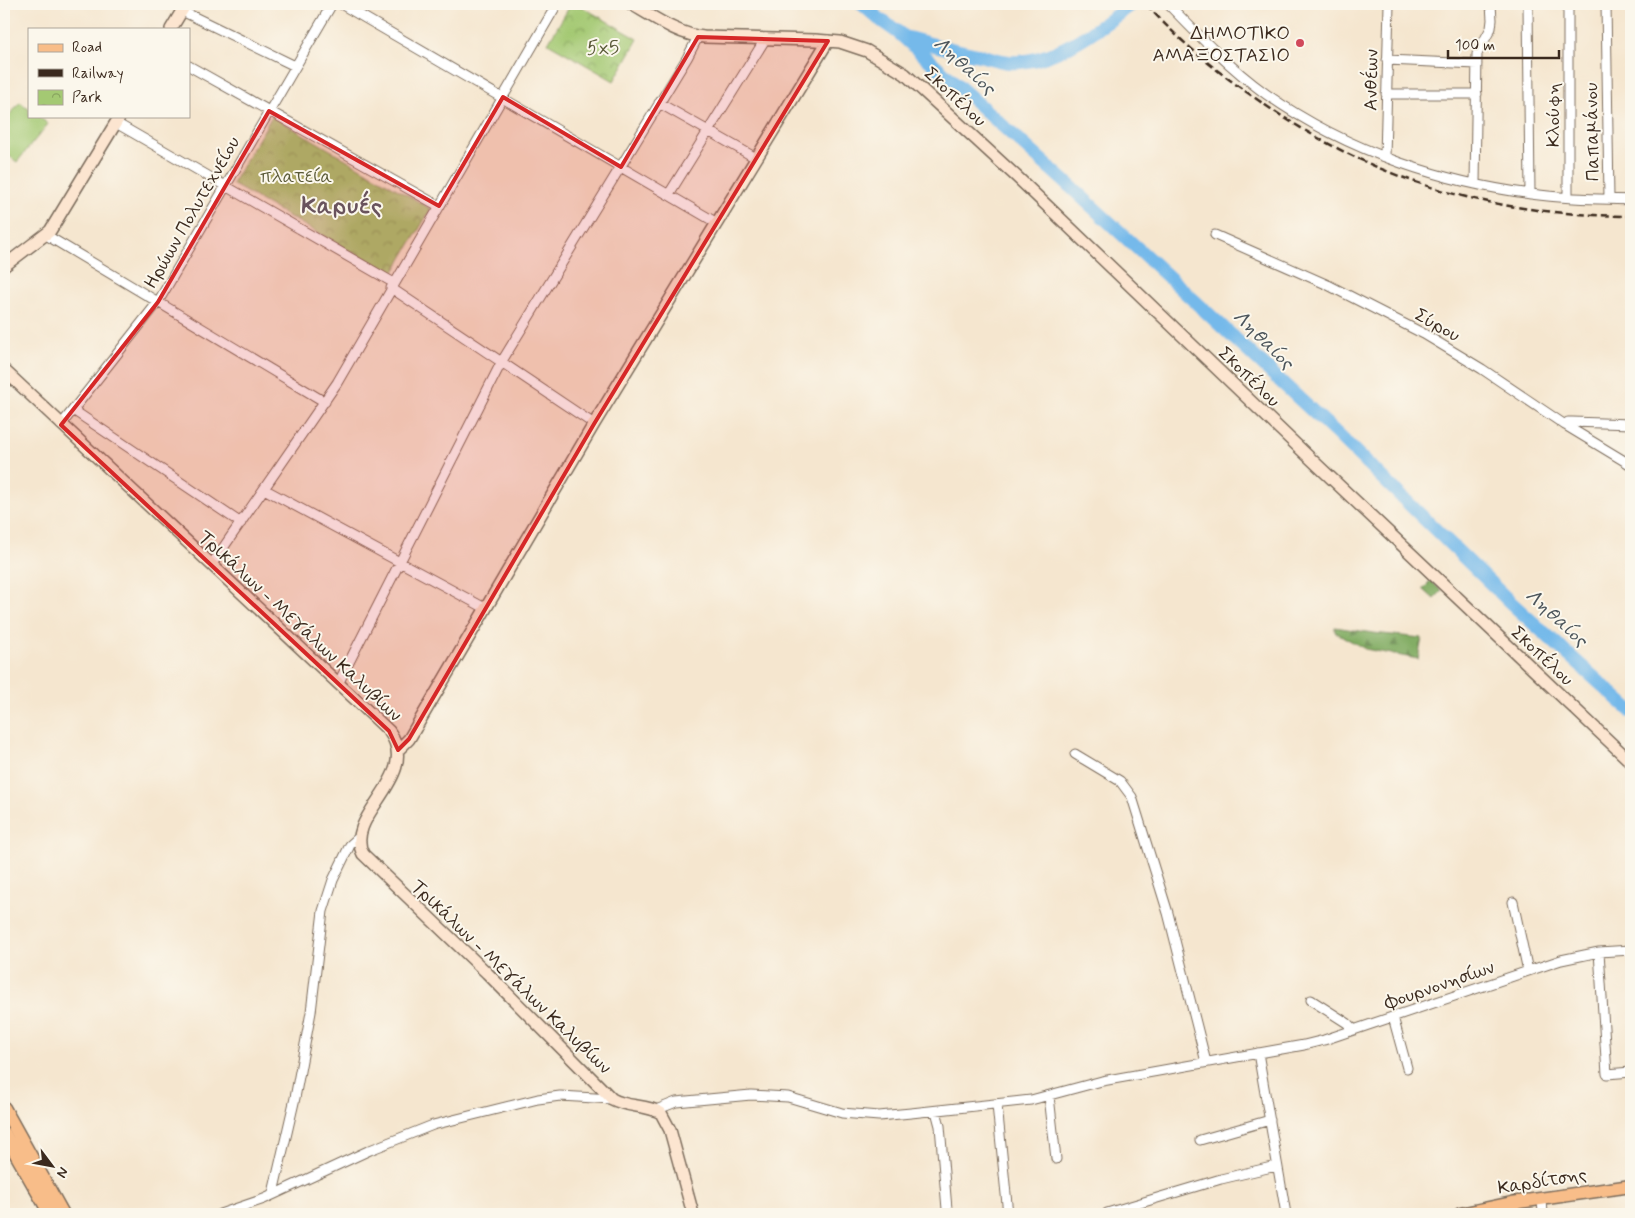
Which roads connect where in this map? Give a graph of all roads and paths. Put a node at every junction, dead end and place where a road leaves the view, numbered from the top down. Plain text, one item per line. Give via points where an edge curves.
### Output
1 (332, 4) edge
2 (341, 4) edge
3 (557, 4) edge
4 (631, 4) edge
5 (1168, 4) edge
6 (1389, 4) edge
7 (1492, 4) edge
8 (1528, 4) edge
9 (1568, 4) edge
10 (1606, 4) edge
11 (184, 7) edge
12 (172, 28) edge
13 (698, 37) junction
14 (766, 38) junction
15 (828, 41) junction
16 (1387, 60) junction
17 (1477, 64) junction
18 (295, 66) junction
19 (190, 67) edge
20 (1386, 94) junction
21 (1477, 94) junction
22 (502, 97) junction
23 (659, 103) junction
24 (269, 111) junction
25 (118, 120) edge
26 (708, 132) junction
27 (1385, 157) junction
28 (756, 158) junction
29 (621, 167) junction
30 (1475, 184) junction
31 (225, 186) junction
32 (669, 194) junction
33 (1530, 194) junction
34 (1568, 197) junction
35 (1609, 199) junction
36 (1631, 200) edge
37 (439, 206) junction
38 (717, 222) junction
39 (46, 235) junction
40 (1215, 235) dead end
41 (4, 266) edge
42 (393, 286) junction
43 (158, 302) junction
44 (502, 362) junction
45 (4, 370) edge
46 (325, 402) junction
47 (73, 410) junction
48 (594, 424) junction
49 (1631, 424) edge
50 (61, 425) junction
51 (1565, 425) junction
52 (1631, 465) edge
53 (264, 489) junction
54 (241, 523) junction
55 (400, 562) junction
56 (212, 564) junction
57 (486, 608) junction
58 (339, 682) junction
59 (398, 750) junction
60 (1075, 754) dead end
61 (1631, 762) edge
62 (359, 837) junction
63 (1513, 902) dead end
64 (1631, 950) edge
65 (1599, 952) junction
66 (1528, 971) junction
67 (1312, 1000) dead end
68 (1393, 1017) junction
69 (1354, 1030) junction
70 (1258, 1053) junction
71 (1206, 1062) junction
72 (1407, 1068) dead end
73 (1631, 1072) edge
74 (1049, 1096) junction
75 (612, 1099) junction
76 (997, 1105) junction
77 (4, 1108) edge
78 (656, 1110) junction
79 (936, 1111) junction
80 (1270, 1120) junction
81 (4, 1133) edge
82 (1200, 1140) dead end
83 (1056, 1159) dead end
84 (1276, 1166) junction
85 (1631, 1186) edge
86 (273, 1193) junction
87 (1542, 1199) junction
88 (947, 1209) dead end
89 (1107, 1213) dead end
90 (50, 1214) edge
91 (62, 1214) edge
92 (220, 1214) edge
93 (693, 1214) edge
94 (1008, 1214) edge
95 (1286, 1214) edge
96 (1460, 1214) edge
97 (1543, 1214) edge

1 - 18 street, Ηρώων Πολυτεχνείου
2 - 22 street
3 - 22 street
4 - 13 street
5 - 27 street via 1218,55 1266,94 1328,133
6 - 16 street, Ανθέων
7 - 17 street via 1491,28 1480,46
8 - 33 street
9 - 34 street, Κλούφη
10 - 35 street, Παπαμάνου
11 - 12 street
11 - 18 street
13 - 14 street, Σκοπέλου
13 - 23 street
14 - 15 street, Σκοπέλου
14 - 26 street
15 - 28 street
15 - 61 street, Σκοπέλου via 858,48 880,58 918,85
16 - 17 street
16 - 20 street, Ανθέων
17 - 21 street
18 - 24 street, Ηρώων Πολυτεχνείου
19 - 24 street
20 - 21 street
20 - 27 street, Ανθέων
21 - 30 street
22 - 29 street
22 - 37 street
23 - 26 street
23 - 29 street
24 - 31 street, Ηρώων Πολυτεχνείου
24 - 37 street
25 - 31 street
25 - 39 street
26 - 28 street
26 - 32 street
27 - 30 street
28 - 38 street
29 - 32 street
29 - 44 street
30 - 33 street
31 - 42 street
31 - 43 street, Ηρώων Πολυτεχνείου
32 - 38 street
33 - 34 street
34 - 35 street
35 - 36 street
37 - 42 street
38 - 48 street
39 - 41 street
39 - 43 street
40 - 51 street, Σύρου via 1328,285 1424,334
42 - 44 street
42 - 46 street
43 - 46 street
43 - 47 street, Ηρώων Πολυτεχνείου
44 - 48 street
44 - 55 street
45 - 50 street, Τρικάλων - Μεγάλων Καλυβίων
46 - 53 street
47 - 50 street, Ηρώων Πολυτεχνείου
47 - 54 street
48 - 57 street
49 - 51 street via 1568,422
50 - 56 street, Τρικάλων - Μεγάλων Καλυβίων
51 - 52 street, Σύρου
53 - 54 street
53 - 55 street
54 - 56 street
55 - 57 street
55 - 58 street
56 - 58 street, Τρικάλων - Μεγάλων Καλυβίων
57 - 59 street via 409,739
58 - 59 street, Τρικάλων - Μεγάλων Καλυβίων via 389,731
59 - 62 street, Τρικάλων - Μεγάλων Καλυβίων via 395,770
60 - 71 street via 1120,781 1132,797 1168,913
62 - 75 street, Τρικάλων - Μεγάλων Καλυβίων via 360,849 369,861 487,973
62 - 86 street via 345,855 325,904 304,1051
63 - 66 street
64 - 65 street, Φουρνονησίων
65 - 66 street, Φουρνονησίων
65 - 73 street via 1607,1074
66 - 68 street, Φουρνονησίων
67 - 69 street
68 - 69 street, Φουρνονησίων
68 - 72 street
69 - 70 street, Φουρνονησίων via 1304,1045
70 - 71 street, Φουρνονησίων
70 - 80 street
71 - 74 street, Φουρνονησίων via 1102,1081
74 - 76 street, Φουρνονησίων
74 - 83 street
75 - 78 street, Τρικάλων - Μεγάλων Καλυβίων via 627,1106
75 - 86 street via 560,1096 538,1099 433,1125
76 - 79 street, Φουρνονησίων
76 - 94 street
77 - 91 main road
78 - 79 street, Φουρνονησίων via 676,1102 751,1095 788,1097 864,1116
78 - 93 street via 668,1124
79 - 88 street
80 - 82 street
80 - 84 street
81 - 90 main road
84 - 89 street
84 - 95 street
85 - 87 main road, Καρδίτσης
86 - 92 street
87 - 96 main road, Καρδίτσης
87 - 97 street

